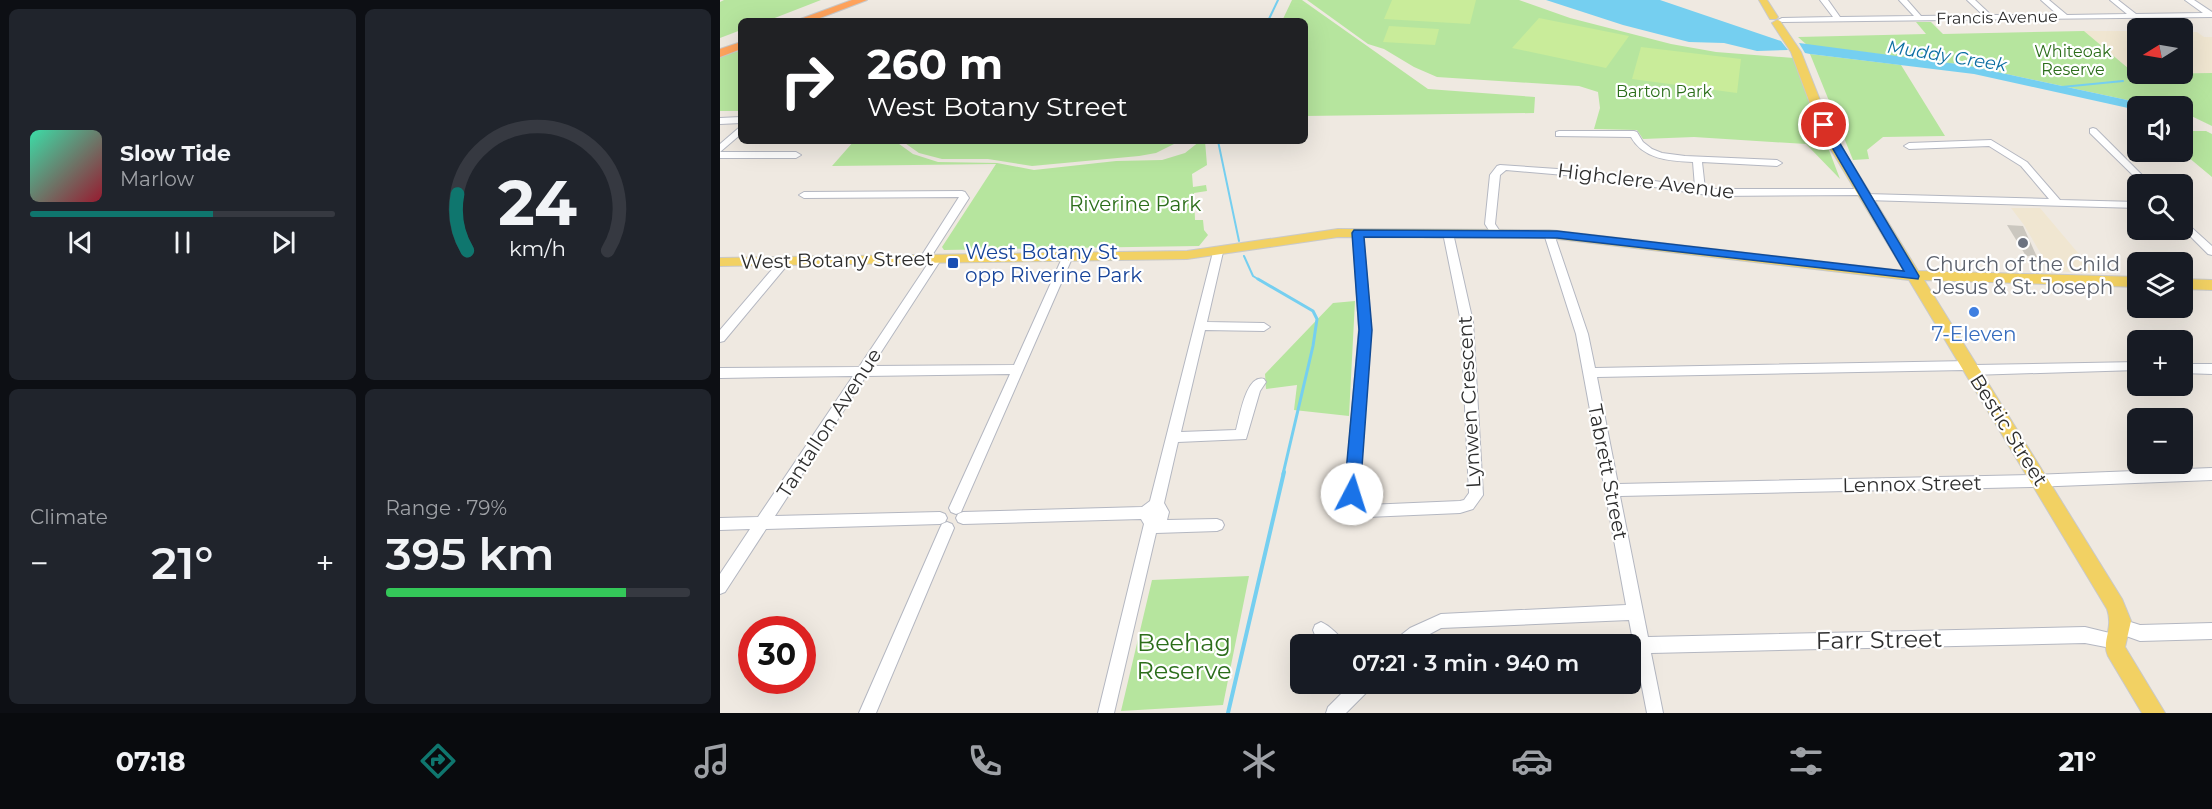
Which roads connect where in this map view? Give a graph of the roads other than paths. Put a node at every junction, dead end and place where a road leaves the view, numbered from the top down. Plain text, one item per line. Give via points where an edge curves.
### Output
1 (1763, 0) edge
2 (1824, 0) edge
3 (1903, 0) edge
4 (1971, 0) edge
5 (2045, 0) edge
6 (2114, 0) edge
7 (2189, 0) edge
8 (862, 1) edge
9 (2134, 15) junction
10 (2211, 15) edge
11 (2064, 16) junction
12 (1989, 17) junction
13 (810, 18) edge
14 (818, 18) edge
15 (1919, 18) junction
16 (1777, 20) junction
17 (1838, 20) junction
18 (738, 45) edge
19 (720, 51) edge
20 (738, 120) edge
21 (720, 121) edge
22 (2093, 131) dead end
23 (738, 132) edge
24 (1559, 134) dead end
25 (1909, 146) dead end
26 (720, 149) edge
27 (720, 155) edge
28 (796, 155) dead end
29 (1697, 159) junction
30 (1778, 163) dead end
31 (2137, 174) edge
32 (1700, 191) junction
33 (1864, 194) junction
34 (804, 195) dead end
35 (2056, 201) junction
36 (2127, 204) edge
37 (1358, 233) junction
38 (1448, 233) junction
39 (1496, 233) junction
40 (2193, 233) edge
41 (1549, 234) junction
42 (1218, 252) junction
43 (2212, 252) edge
44 (1068, 256) junction
45 (931, 258) junction
46 (785, 261) junction
47 (720, 262) edge
48 (1913, 276) junction
49 (2127, 282) edge
50 (2193, 284) edge
51 (2212, 285) edge
52 (1200, 326) junction
53 (1263, 327) dead end
54 (720, 338) edge
55 (2127, 366) edge
56 (1970, 368) junction
57 (2193, 368) edge
58 (1017, 369) junction
59 (2212, 369) edge
60 (863, 371) junction
61 (720, 373) edge
62 (1589, 373) junction
63 (1260, 382) dead end
64 (1173, 437) junction
65 (2212, 474) edge
66 (2039, 480) junction
67 (1611, 490) junction
68 (960, 513) junction
69 (1151, 517) junction
70 (763, 522) junction
71 (944, 523) junction
72 (720, 524) edge
73 (1217, 525) dead end
74 (720, 587) edge
75 (1634, 612) junction
76 (1321, 630) dead end
77 (2212, 630) edge
78 (1325, 634) edge
79 (1415, 634) edge
80 (1639, 634) edge
81 (2118, 634) junction
82 (1641, 645) joint
83 (1353, 694) edge
84 (867, 713) edge
85 (1106, 713) edge
86 (1334, 713) edge
87 (1655, 713) edge
88 (2154, 713) edge

1 - 16 main road, Bestic Street
2 - 17 street
3 - 15 street
4 - 12 street
5 - 11 street
6 - 9 street
7 - 10 street
8 - 13 highway
8 - 14 highway
9 - 10 street, Francis Avenue
9 - 11 street, Francis Avenue
11 - 12 street, Francis Avenue
12 - 15 street, Francis Avenue
15 - 17 street, Francis Avenue
16 - 17 street, Francis Avenue
16 - 33 main road, Bestic Street via 1794,47 1827,134
18 - 19 highway
20 - 21 street
22 - 31 street
23 - 26 street
24 - 29 street via 1634,134 1644,148 1663,156
25 - 35 street via 1992,143 2024,164
27 - 28 street
29 - 30 street
29 - 32 street
32 - 33 street, Highclere Avenue
32 - 39 street, Highclere Avenue via 1506,167 1496,171 1490,224
33 - 35 street, Highclere Avenue
33 - 48 main road, Bestic Street
34 - 45 street, Tantallon Avenue via 962,194 962,203
35 - 36 street, Highclere Avenue
37 - 38 main road, West Botany Street
37 - 38 street, Lynwen Crescent via 1365,330 1352,494 1358,510 1367,511 1460,507 1468,505 1476,495 1467,322
37 - 42 main road, West Botany Street
38 - 39 main road, West Botany Street
39 - 41 main road, West Botany Street
40 - 43 street
41 - 48 main road, West Botany Street
41 - 62 street, Tabrett Street via 1578,319
42 - 44 main road, West Botany Street
42 - 52 street
44 - 45 main road, West Botany Street
44 - 58 street
45 - 46 main road, West Botany Street
45 - 60 street, Tantallon Avenue
46 - 47 main road, West Botany Street
46 - 54 street
48 - 49 main road, West Botany Street
48 - 56 main road, Bestic Street
50 - 51 main road
52 - 53 street
52 - 64 street
55 - 56 street
56 - 62 street
56 - 66 main road, Bestic Street
57 - 59 street
58 - 60 street
58 - 68 street
60 - 61 street
60 - 70 street, Tantallon Avenue
62 - 67 street, Tabrett Street
63 - 64 street via 1254,389 1241,435
64 - 69 street
65 - 66 street, Lennox Street
66 - 67 street, Lennox Street
66 - 81 main road, Bestic Street via 2121,616
67 - 75 street, Tabrett Street
68 - 69 street
68 - 71 street via 945,512
69 - 73 street
69 - 85 street
70 - 71 street
70 - 72 street
70 - 74 street, Tantallon Avenue
71 - 84 street
75 - 79 street via 1441,621
75 - 80 street, Tabrett Street
76 - 78 street
77 - 81 street, Farr Street
81 - 82 street, Farr Street
81 - 88 main road, Bestic Street via 2115,649
82 - 87 street, Tabrett Street
83 - 86 street

